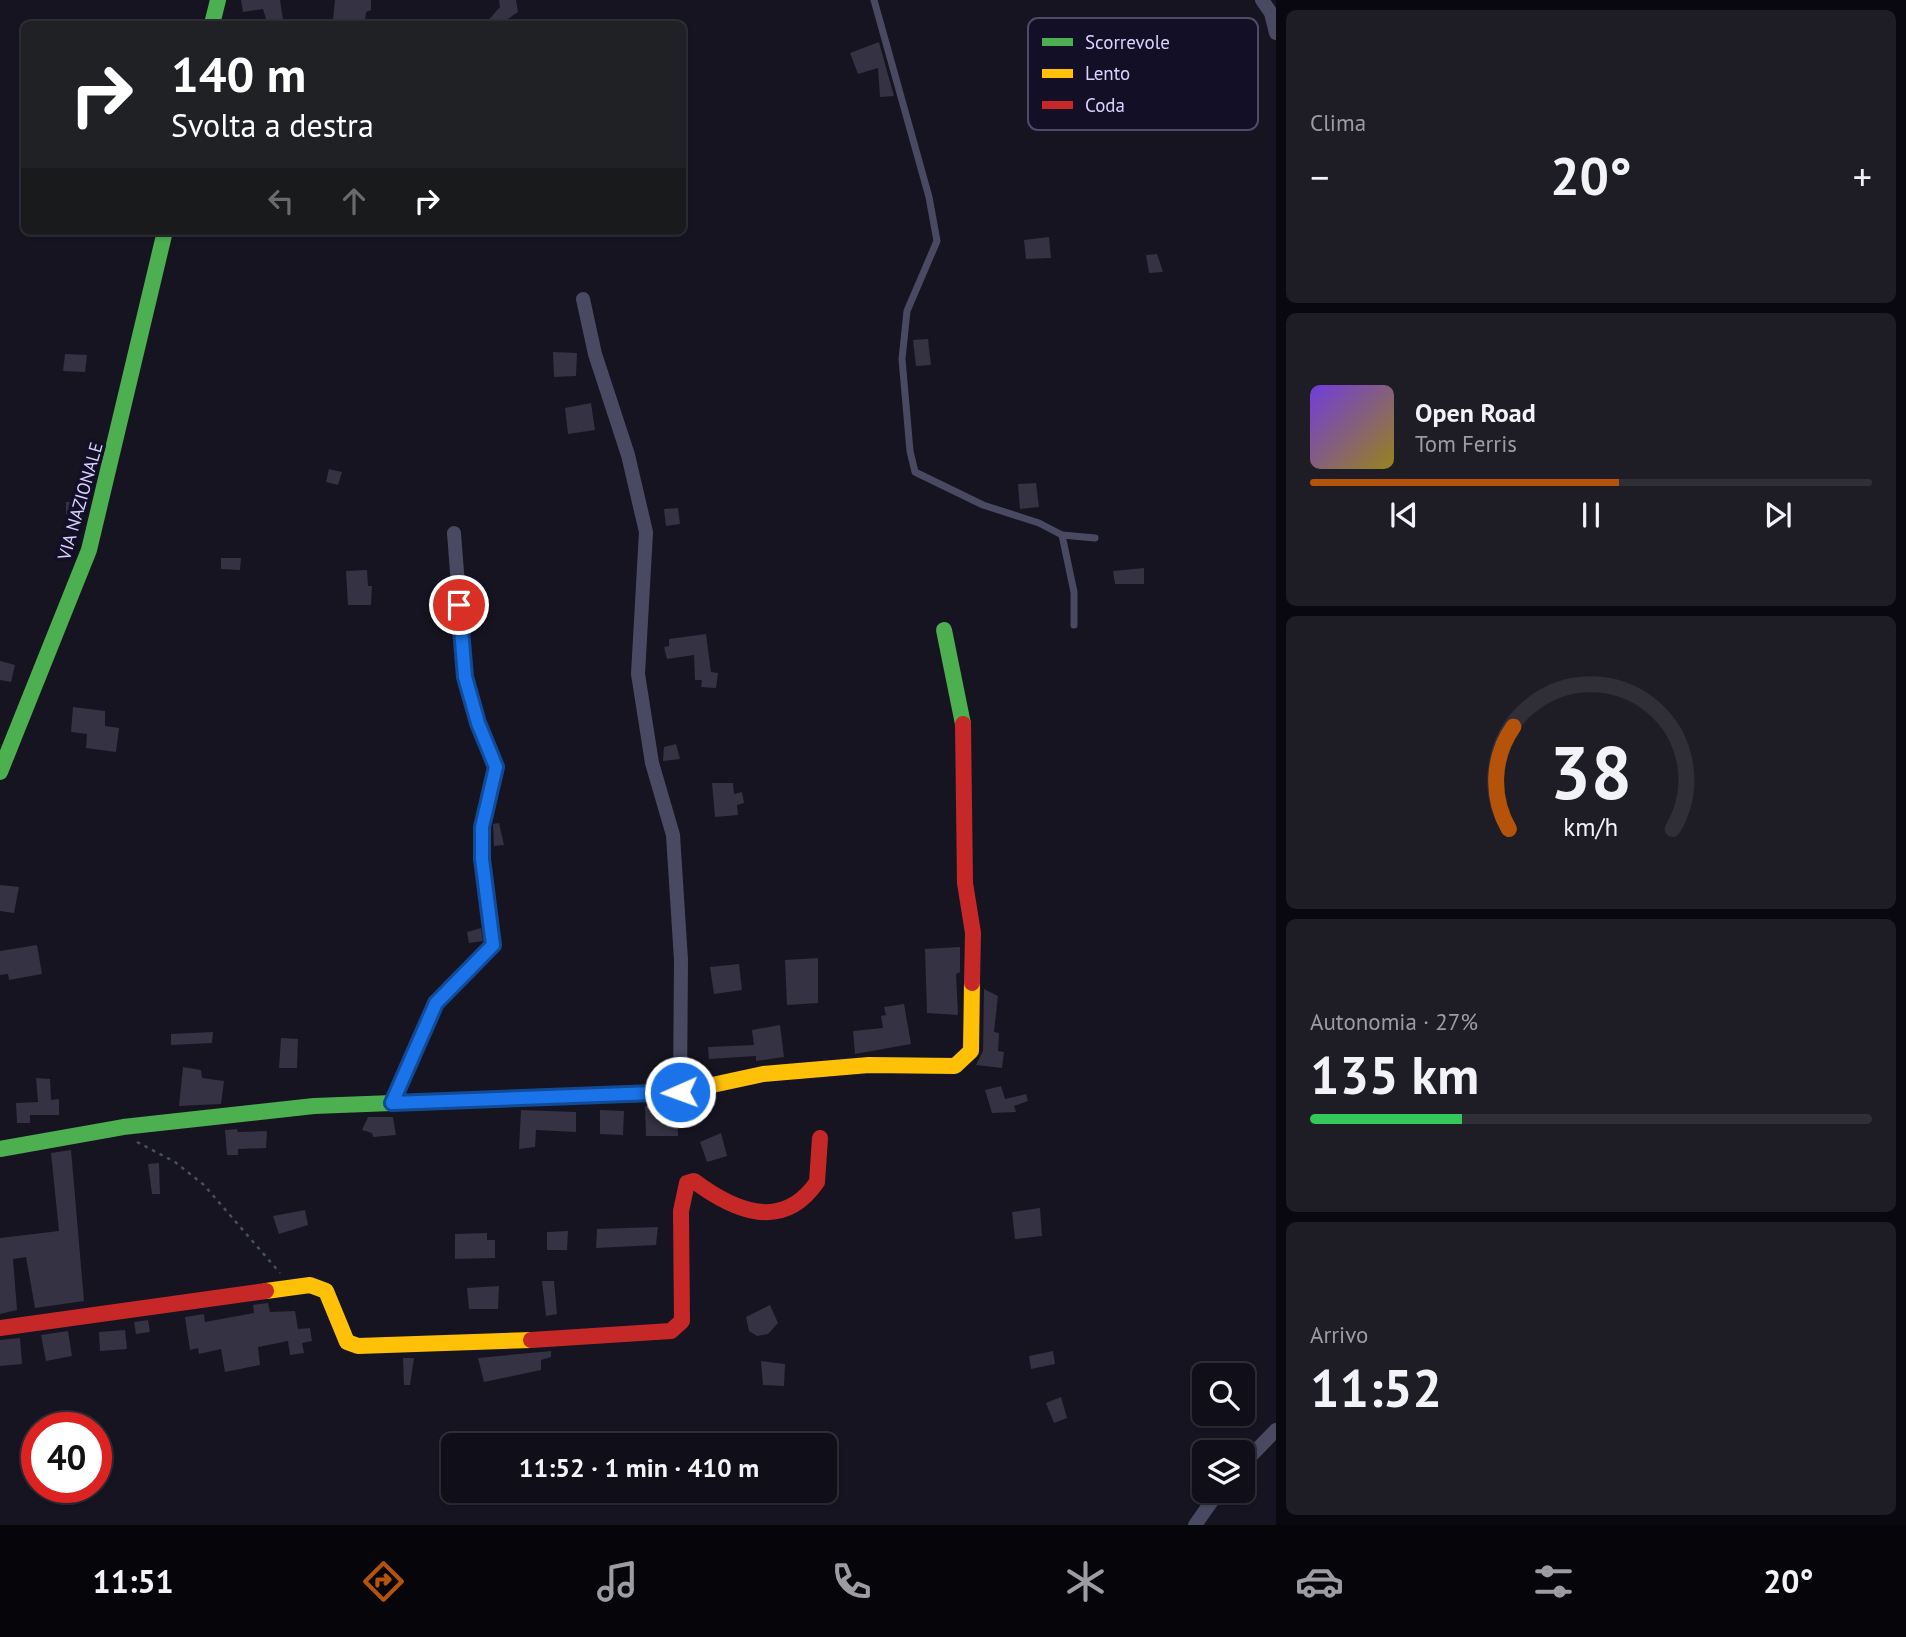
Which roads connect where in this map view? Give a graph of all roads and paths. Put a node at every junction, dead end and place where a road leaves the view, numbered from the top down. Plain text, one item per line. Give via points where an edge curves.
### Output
1 (218, 0) edge
2 (874, 0) edge
3 (1262, 0) edge
4 (213, 21) edge
5 (1276, 33) edge
6 (164, 235) edge
7 (583, 299) dead end
8 (454, 533) dead end
9 (1062, 535) junction
10 (1095, 538) dead end
11 (1074, 625) dead end
12 (944, 630) dead end
13 (0, 772) edge
14 (680, 1092) junction
15 (392, 1103) junction
16 (123, 1127) junction
17 (820, 1138) dead end
18 (0, 1149) edge
19 (288, 1287) junction
20 (0, 1328) edge
21 (1276, 1430) edge
22 (1255, 1452) edge
23 (1211, 1503) edge
24 (1195, 1525) edge

1 - 4 street
2 - 9 lane via 937,241 907,311 902,359 915,472 983,505
3 - 5 street
6 - 13 street, VIA NAZIONALE via 89,550
7 - 14 street via 646,532 638,674 652,763 673,835 681,960
8 - 15 street via 465,677 496,767 482,838 493,945 436,1003
9 - 10 lane
9 - 11 lane via 1074,592
12 - 14 street via 965,737 965,883 974,983 971,1051 955,1066 869,1065 763,1074
14 - 15 street
15 - 16 street via 314,1106
16 - 18 street
16 - 19 path via 131,1139 175,1162 204,1185
17 - 19 street via 817,1182 779,1212 762,1215 725,1205 694,1181 687,1183 681,1211 682,1321 671,1331 358,1346 346,1342 327,1291 310,1285
19 - 20 street
21 - 22 street
23 - 24 street

